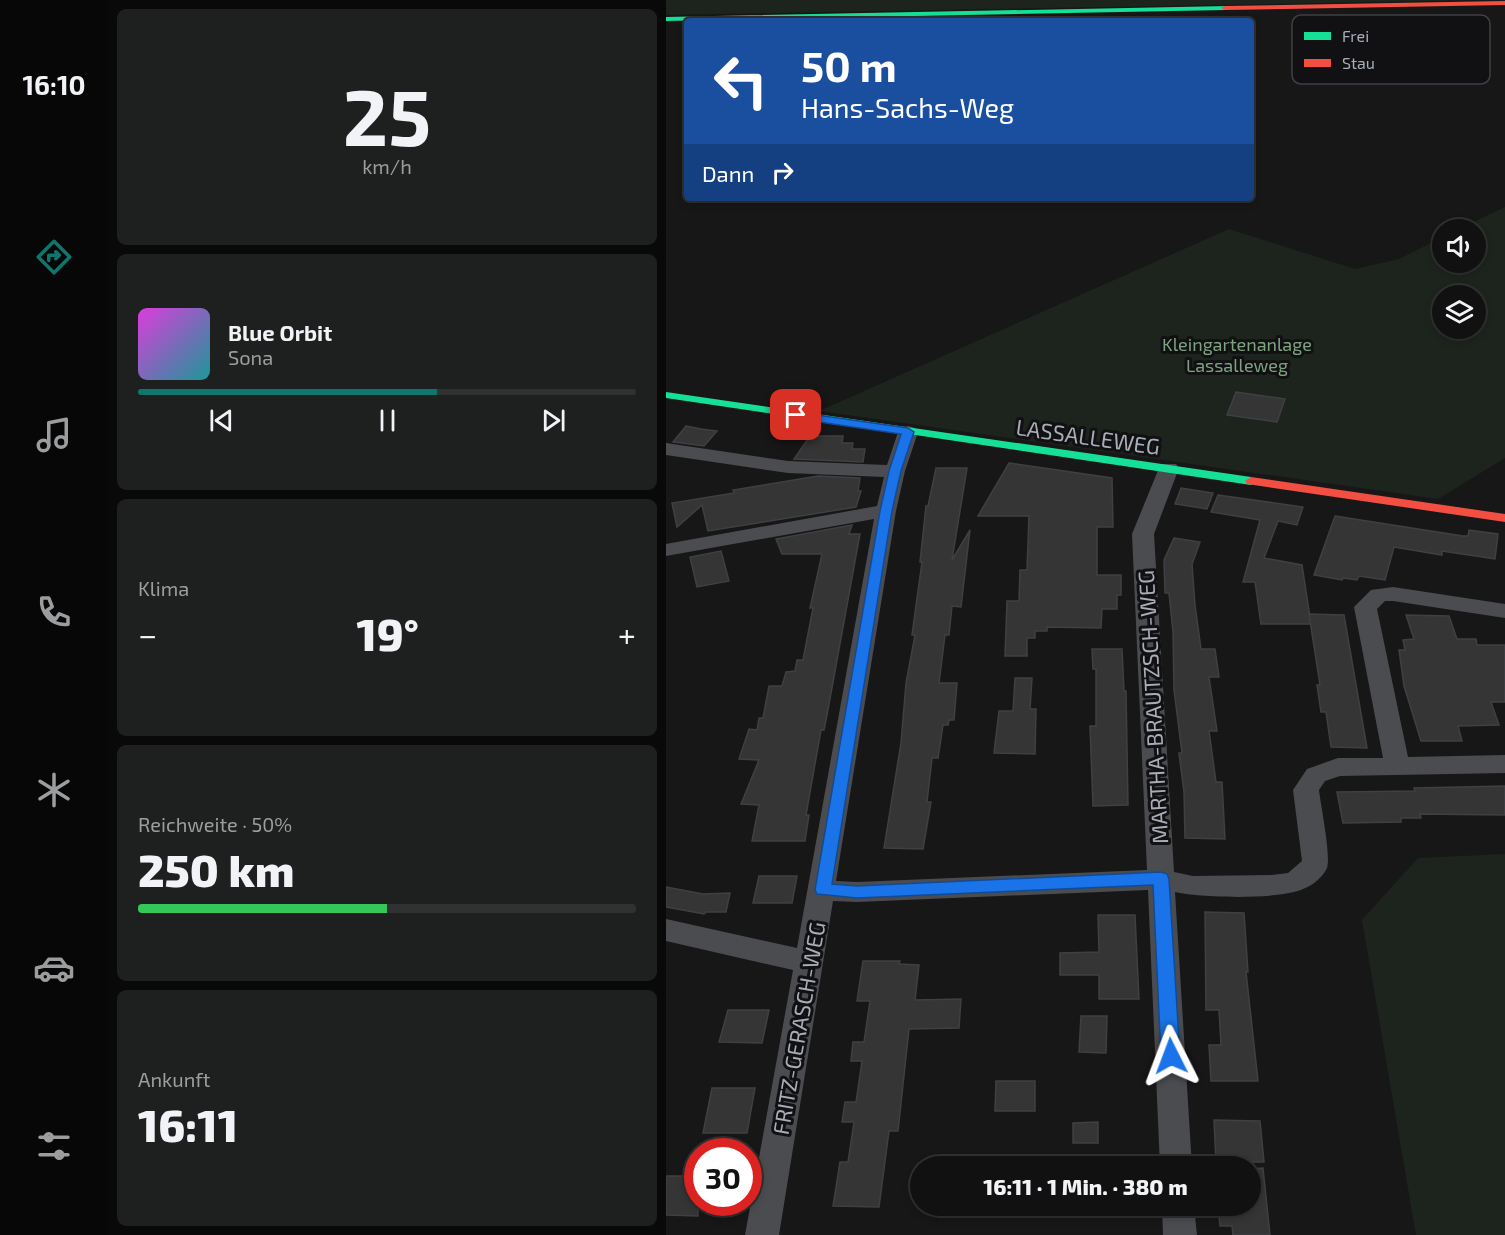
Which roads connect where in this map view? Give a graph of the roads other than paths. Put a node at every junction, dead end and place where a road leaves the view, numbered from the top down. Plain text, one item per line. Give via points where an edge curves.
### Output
1 (1505, 3) edge
2 (1505, 10) edge
3 (718, 18) edge
4 (1067, 18) edge
5 (666, 19) edge
6 (684, 19) edge
7 (684, 25) edge
8 (666, 26) edge
9 (666, 395) edge
10 (908, 432) junction
11 (666, 449) edge
12 (1169, 468) junction
13 (895, 471) junction
14 (886, 511) junction
15 (1505, 518) edge
16 (666, 550) edge
17 (1505, 611) edge
18 (1505, 764) edge
19 (1396, 766) junction
20 (1161, 879) junction
21 (823, 890) junction
22 (666, 930) edge
23 (808, 962) junction
24 (1175, 1156) edge
25 (1179, 1216) edge
26 (762, 1235) edge
27 (1180, 1235) edge

1 - 3 main road
2 - 4 main road
5 - 6 main road
7 - 8 main road
9 - 10 main road, LASSALLEWEG
10 - 12 main road, LASSALLEWEG
10 - 13 street, FRITZ-GERASCH-WEG
11 - 13 street via 788,467
12 - 15 main road, LASSALLEWEG
12 - 20 street, MARTHA-BRAUTZSCH-WEG via 1143,534
13 - 14 street, FRITZ-GERASCH-WEG
14 - 16 street
14 - 21 street, FRITZ-GERASCH-WEG
17 - 19 street via 1393,594 1379,595 1365,607
18 - 19 street
19 - 20 street via 1338,767 1316,775 1306,790 1315,861 1313,869 1295,882 1192,886
20 - 21 street via 857,892
20 - 24 street, MARTHA-BRAUTZSCH-WEG
21 - 23 street, FRITZ-GERASCH-WEG
22 - 23 street
23 - 26 street, FRITZ-GERASCH-WEG
25 - 27 street

